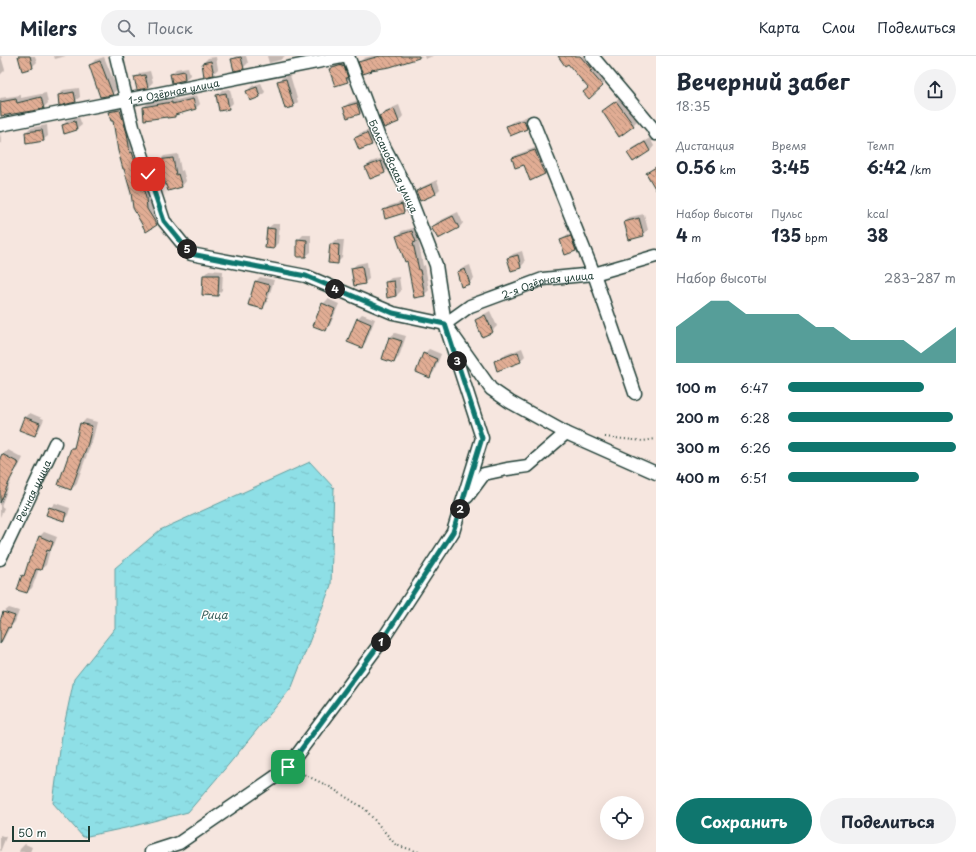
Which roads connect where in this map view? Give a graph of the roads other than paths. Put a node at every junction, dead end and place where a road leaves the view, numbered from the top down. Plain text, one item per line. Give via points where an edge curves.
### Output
1 (116, 56) edge
2 (347, 56) edge
3 (592, 56) edge
4 (126, 100) junction
5 (533, 122) dead end
6 (0, 125) edge
7 (656, 134) edge
8 (656, 256) edge
9 (594, 274) junction
10 (445, 324) junction
11 (635, 393) dead end
12 (566, 433) junction
13 (55, 443) dead end
14 (656, 473) edge
15 (461, 504) junction
16 (0, 559) edge
17 (151, 852) edge

1 - 4 street
2 - 4 street, 1-я Озёрная улица
2 - 10 street, Болсановская улица via 378,135 406,188 436,265
3 - 7 street
4 - 6 street, 1-я Озёрная улица
4 - 10 street via 164,221 191,254 306,276 393,313
5 - 9 street
8 - 9 street, 2-я Озёрная улица
9 - 10 street, 2-я Озёрная улица via 543,279 470,306
9 - 11 street
10 - 12 street via 491,389
10 - 15 street, Болсановская улица via 482,438
12 - 14 street
12 - 15 street via 528,466 484,474
13 - 16 street, Речная улица
15 - 17 street, Болсановская улица via 453,532 381,642 288,767 179,842

